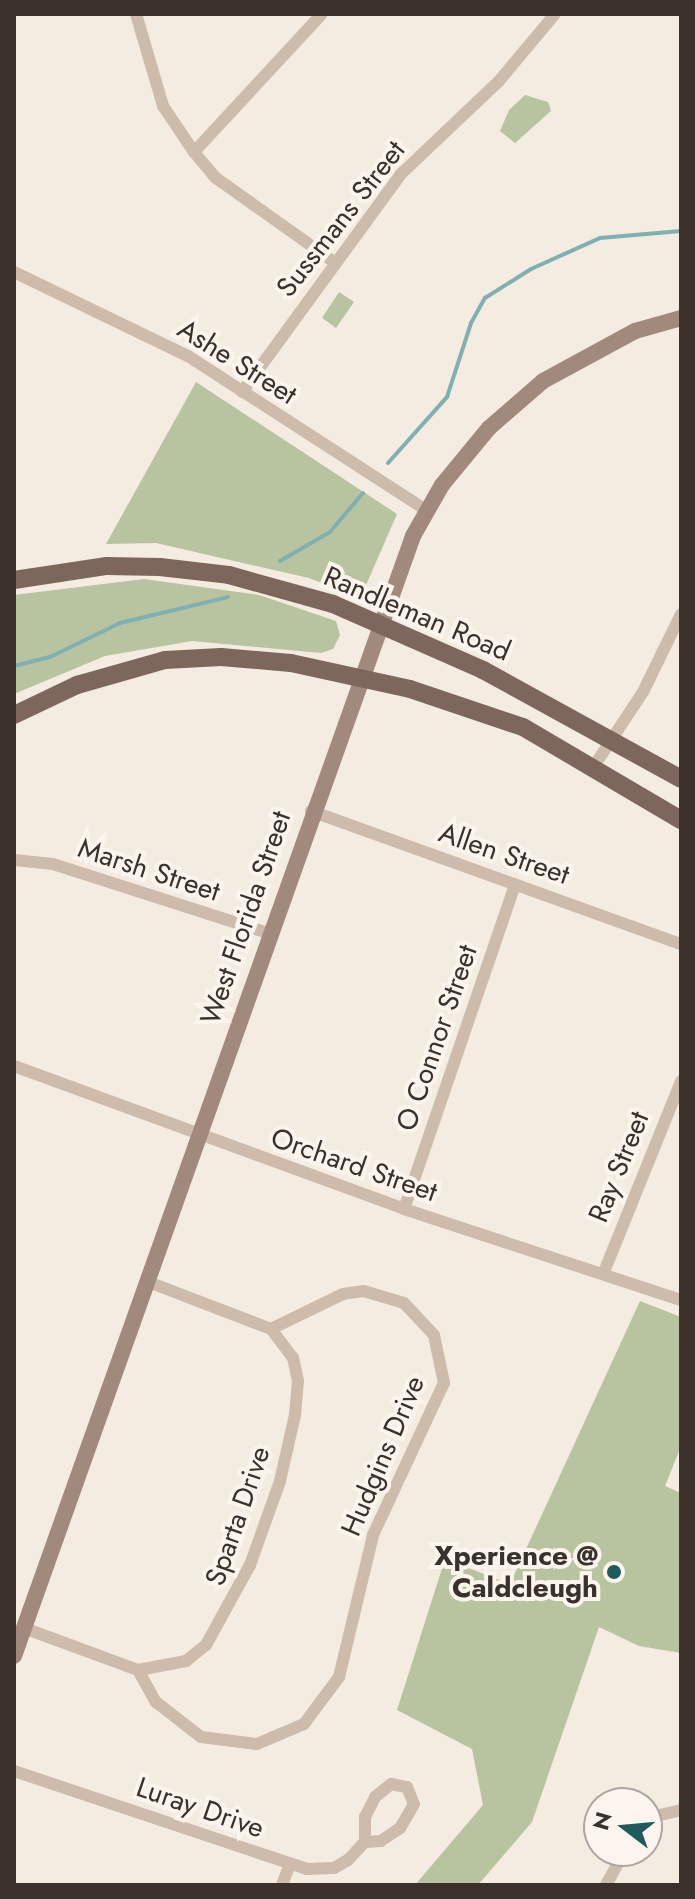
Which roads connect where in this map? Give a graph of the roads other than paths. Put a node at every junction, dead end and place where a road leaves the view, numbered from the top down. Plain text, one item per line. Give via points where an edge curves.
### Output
1 (136, 14) edge
2 (322, 14) edge
3 (555, 14) edge
4 (194, 152) junction
5 (334, 262) junction
6 (14, 272) edge
7 (681, 318) edge
8 (242, 392) junction
9 (426, 510) junction
10 (14, 580) edge
11 (681, 614) edge
12 (377, 624) junction
13 (359, 680) junction
14 (14, 715) edge
15 (613, 738) junction
16 (594, 766) junction
17 (681, 779) edge
18 (311, 811) junction
19 (681, 820) edge
20 (14, 860) edge
21 (515, 884) junction
22 (268, 933) junction
23 (681, 944) edge
24 (14, 1066) edge
25 (681, 1081) edge
26 (198, 1135) junction
27 (404, 1209) junction
28 (604, 1272) junction
29 (146, 1281) junction
30 (681, 1300) edge
31 (271, 1329) junction
32 (24, 1628) junction
33 (14, 1656) edge
34 (138, 1670) junction
35 (14, 1771) edge
36 (365, 1842) junction
37 (290, 1864) junction
38 (616, 1867) edge
39 (282, 1885) edge
40 (606, 1885) edge

1 - 4 street via 163,106
2 - 4 street
3 - 5 street, Sussmans Street via 499,81 401,174
4 - 5 street via 216,178
5 - 8 street, Sussmans Street
6 - 8 street, Ashe Street via 178,351
7 - 9 main road, West Florida Street via 621,337 543,381 489,428
8 - 9 street, Ashe Street
9 - 12 main road, West Florida Street
10 - 12 main road, Randleman Road via 107,566 229,575 333,604
11 - 15 street via 643,692
12 - 13 main road, West Florida Street
12 - 15 main road, Randleman Road via 483,670
13 - 14 main road via 291,663 221,657 165,660 77,685
13 - 16 main road via 466,704 523,727
13 - 18 main road, West Florida Street
15 - 16 street
15 - 17 main road, Randleman Road
16 - 19 main road
18 - 21 street, Allen Street
18 - 22 main road, West Florida Street
20 - 22 street, Marsh Street via 53,864
21 - 23 street, Allen Street
21 - 27 street, O Connor Street
22 - 26 main road, West Florida Street
24 - 26 street, Orchard Street
25 - 28 street, Ray Street
26 - 27 street, Orchard Street
26 - 29 main road, West Florida Street
27 - 28 street, Orchard Street
28 - 30 street, Orchard Street
29 - 31 street
29 - 32 main road, West Florida Street
31 - 34 street, Sparta Drive via 293,1358 298,1381 295,1415 250,1565 206,1645 186,1661
31 - 34 street, Hudgins Drive via 343,1294 364,1291 404,1303 420,1314 442,1358 444,1383 373,1535 339,1677 304,1724 257,1744 232,1745 180,1725 156,1702
32 - 33 main road, West Florida Street
32 - 34 street
35 - 37 street, Luray Drive
36 - 36 street, Luray Drive via 381,1841 400,1828 414,1804 407,1787 391,1784 375,1797 365,1817
36 - 37 street, Luray Drive via 334,1868
37 - 39 street
38 - 40 street

